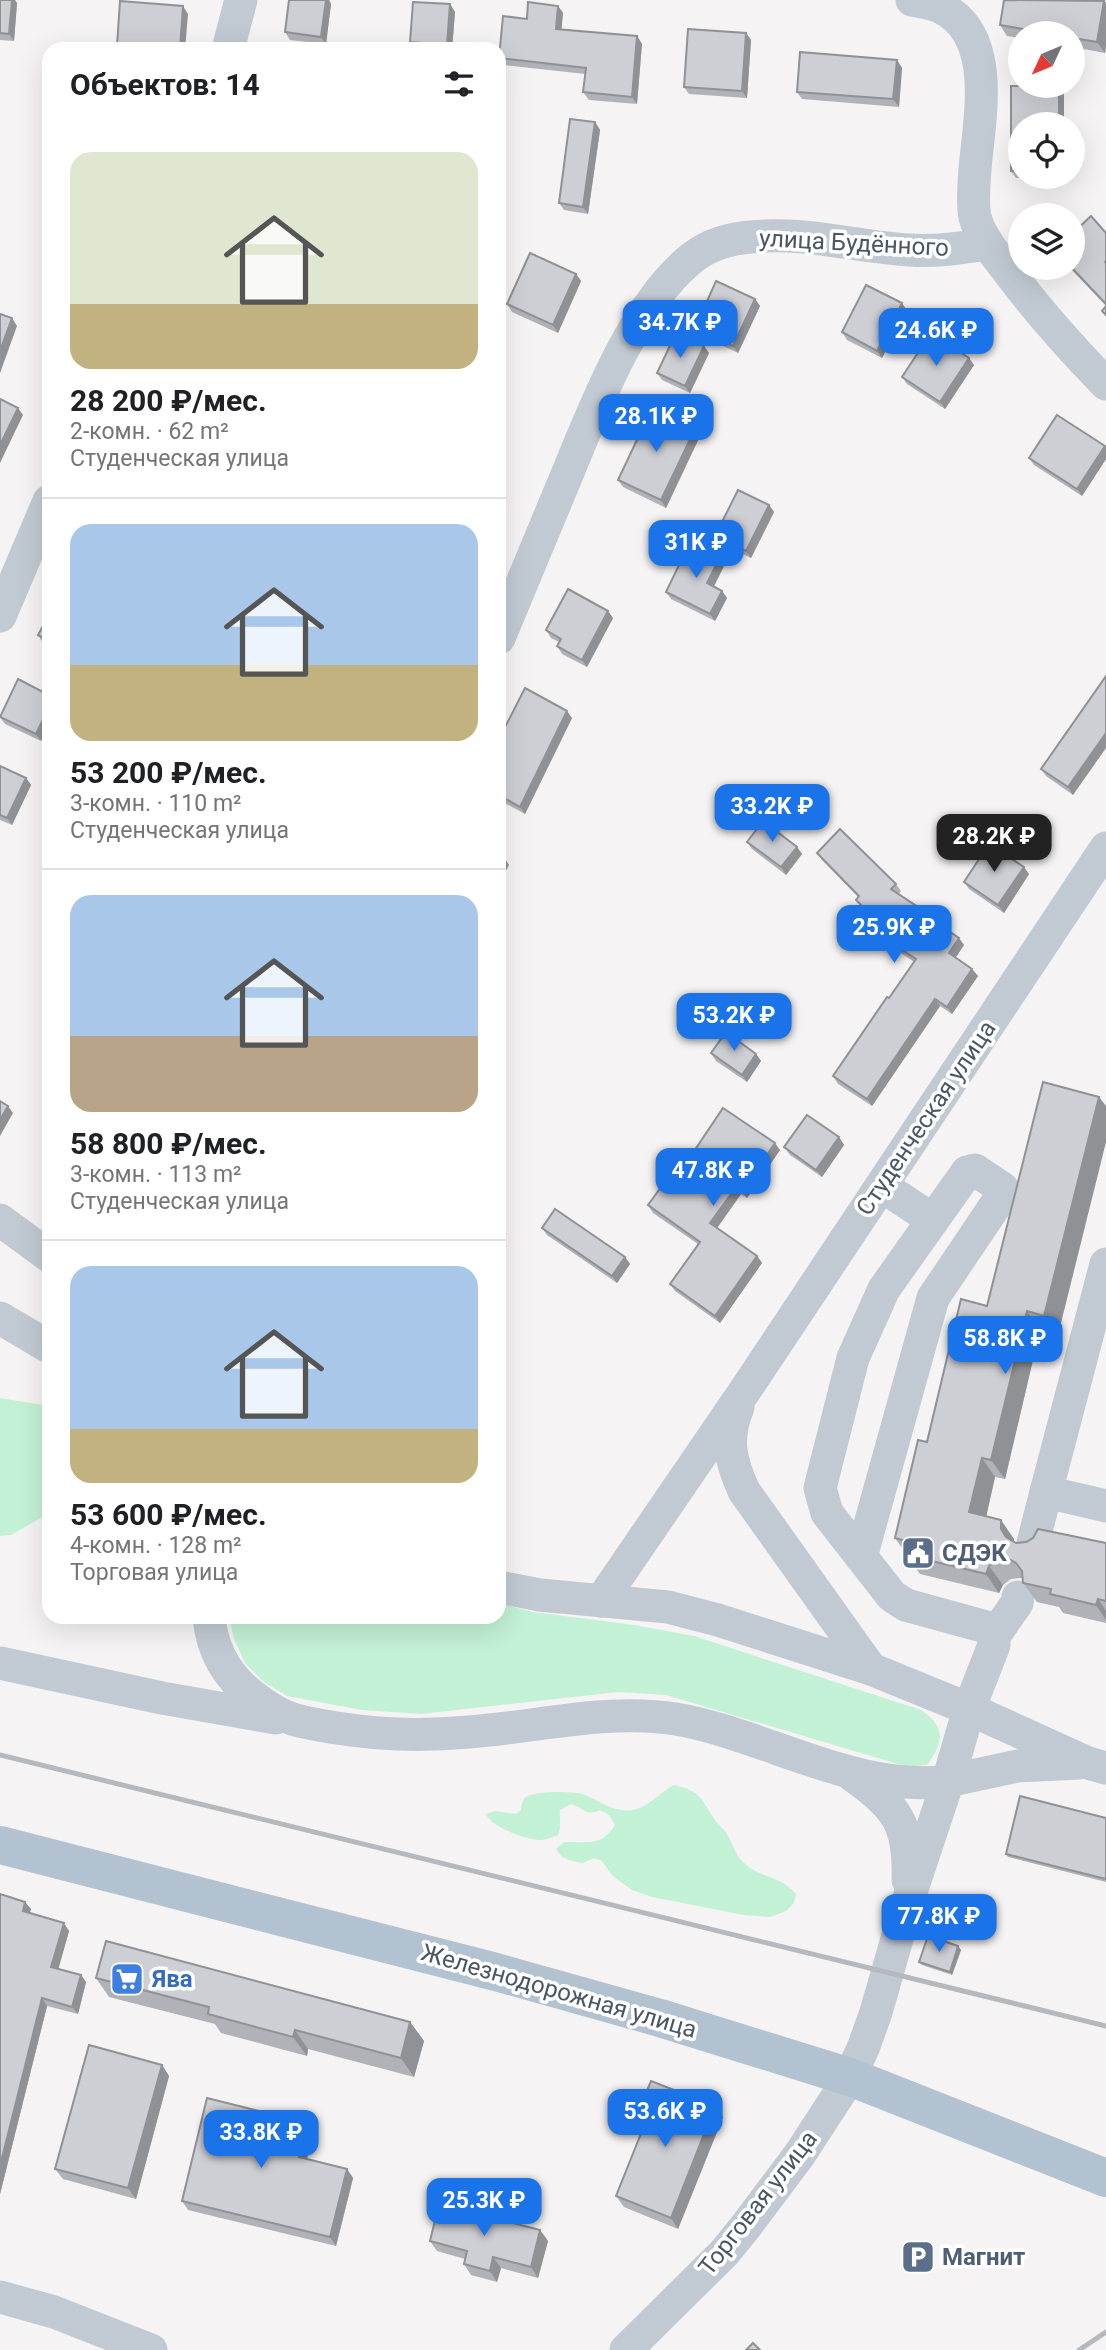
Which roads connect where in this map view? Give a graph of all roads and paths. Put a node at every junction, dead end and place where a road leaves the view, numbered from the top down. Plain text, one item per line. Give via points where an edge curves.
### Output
1 (241, 0) edge
2 (912, 0) edge
3 (230, 42) edge
4 (988, 244) junction
5 (1106, 384) edge
6 (42, 517) edge
7 (0, 616) edge
8 (506, 621) edge
9 (1106, 848) edge
10 (882, 1186) junction
11 (0, 1220) edge
12 (933, 1220) junction
13 (42, 1251) edge
14 (1106, 1264) edge
15 (0, 1318) edge
16 (42, 1343) edge
17 (746, 1389) junction
18 (1046, 1492) junction
19 (1106, 1506) edge
20 (1033, 1543) edge
21 (861, 1557) junction
22 (506, 1588) edge
23 (1018, 1597) edge
24 (601, 1601) junction
25 (209, 1624) edge
26 (994, 1636) junction
27 (0, 1656) edge
28 (0, 1663) edge
29 (871, 1669) junction
30 (37, 1672) junction
31 (969, 1709) junction
32 (292, 1721) junction
33 (1097, 1766) edge
34 (847, 1770) junction
35 (948, 1781) junction
36 (0, 1845) edge
37 (907, 1904) junction
38 (850, 2077) junction
39 (1106, 2178) edge
40 (0, 2297) edge
41 (151, 2350) edge
42 (626, 2350) edge

1 - 3 street
2 - 4 street via 946,9 975,44 981,71 975,218
4 - 5 street via 1024,293
4 - 8 street, улица Будённого via 909,250 791,235 752,236 720,241 692,258 636,327 600,395
6 - 7 street
9 - 10 street, Студенческая улица
10 - 12 street
10 - 17 street, Студенческая улица
11 - 13 street
12 - 21 street via 884,1289 853,1358 820,1488 827,1513
12 - 21 street via 967,1171 975,1170 1002,1188 1001,1197 933,1298
14 - 18 street
15 - 16 street
17 - 24 street
17 - 29 street via 729,1442 744,1491
18 - 19 street
18 - 20 street
21 - 26 street via 892,1597 986,1627
22 - 24 street
23 - 26 street
24 - 29 street via 667,1606
25 - 32 street via 226,1671 245,1691
26 - 31 street
27 - 30 street
28 - 30 street
29 - 31 street
30 - 32 street
31 - 33 street
31 - 35 street
32 - 34 street via 354,1731 432,1734 643,1716 714,1728
33 - 35 street via 1017,1766
34 - 35 street via 913,1784
34 - 37 street via 881,1795 905,1834
35 - 37 street
36 - 38 main road, Железнодорожная улица via 496,1972
37 - 38 street, Торговая улица via 876,2012
38 - 39 main road, Железнодорожная улица
38 - 42 street, Торговая улица via 800,2154 738,2235
40 - 41 street via 54,2312

